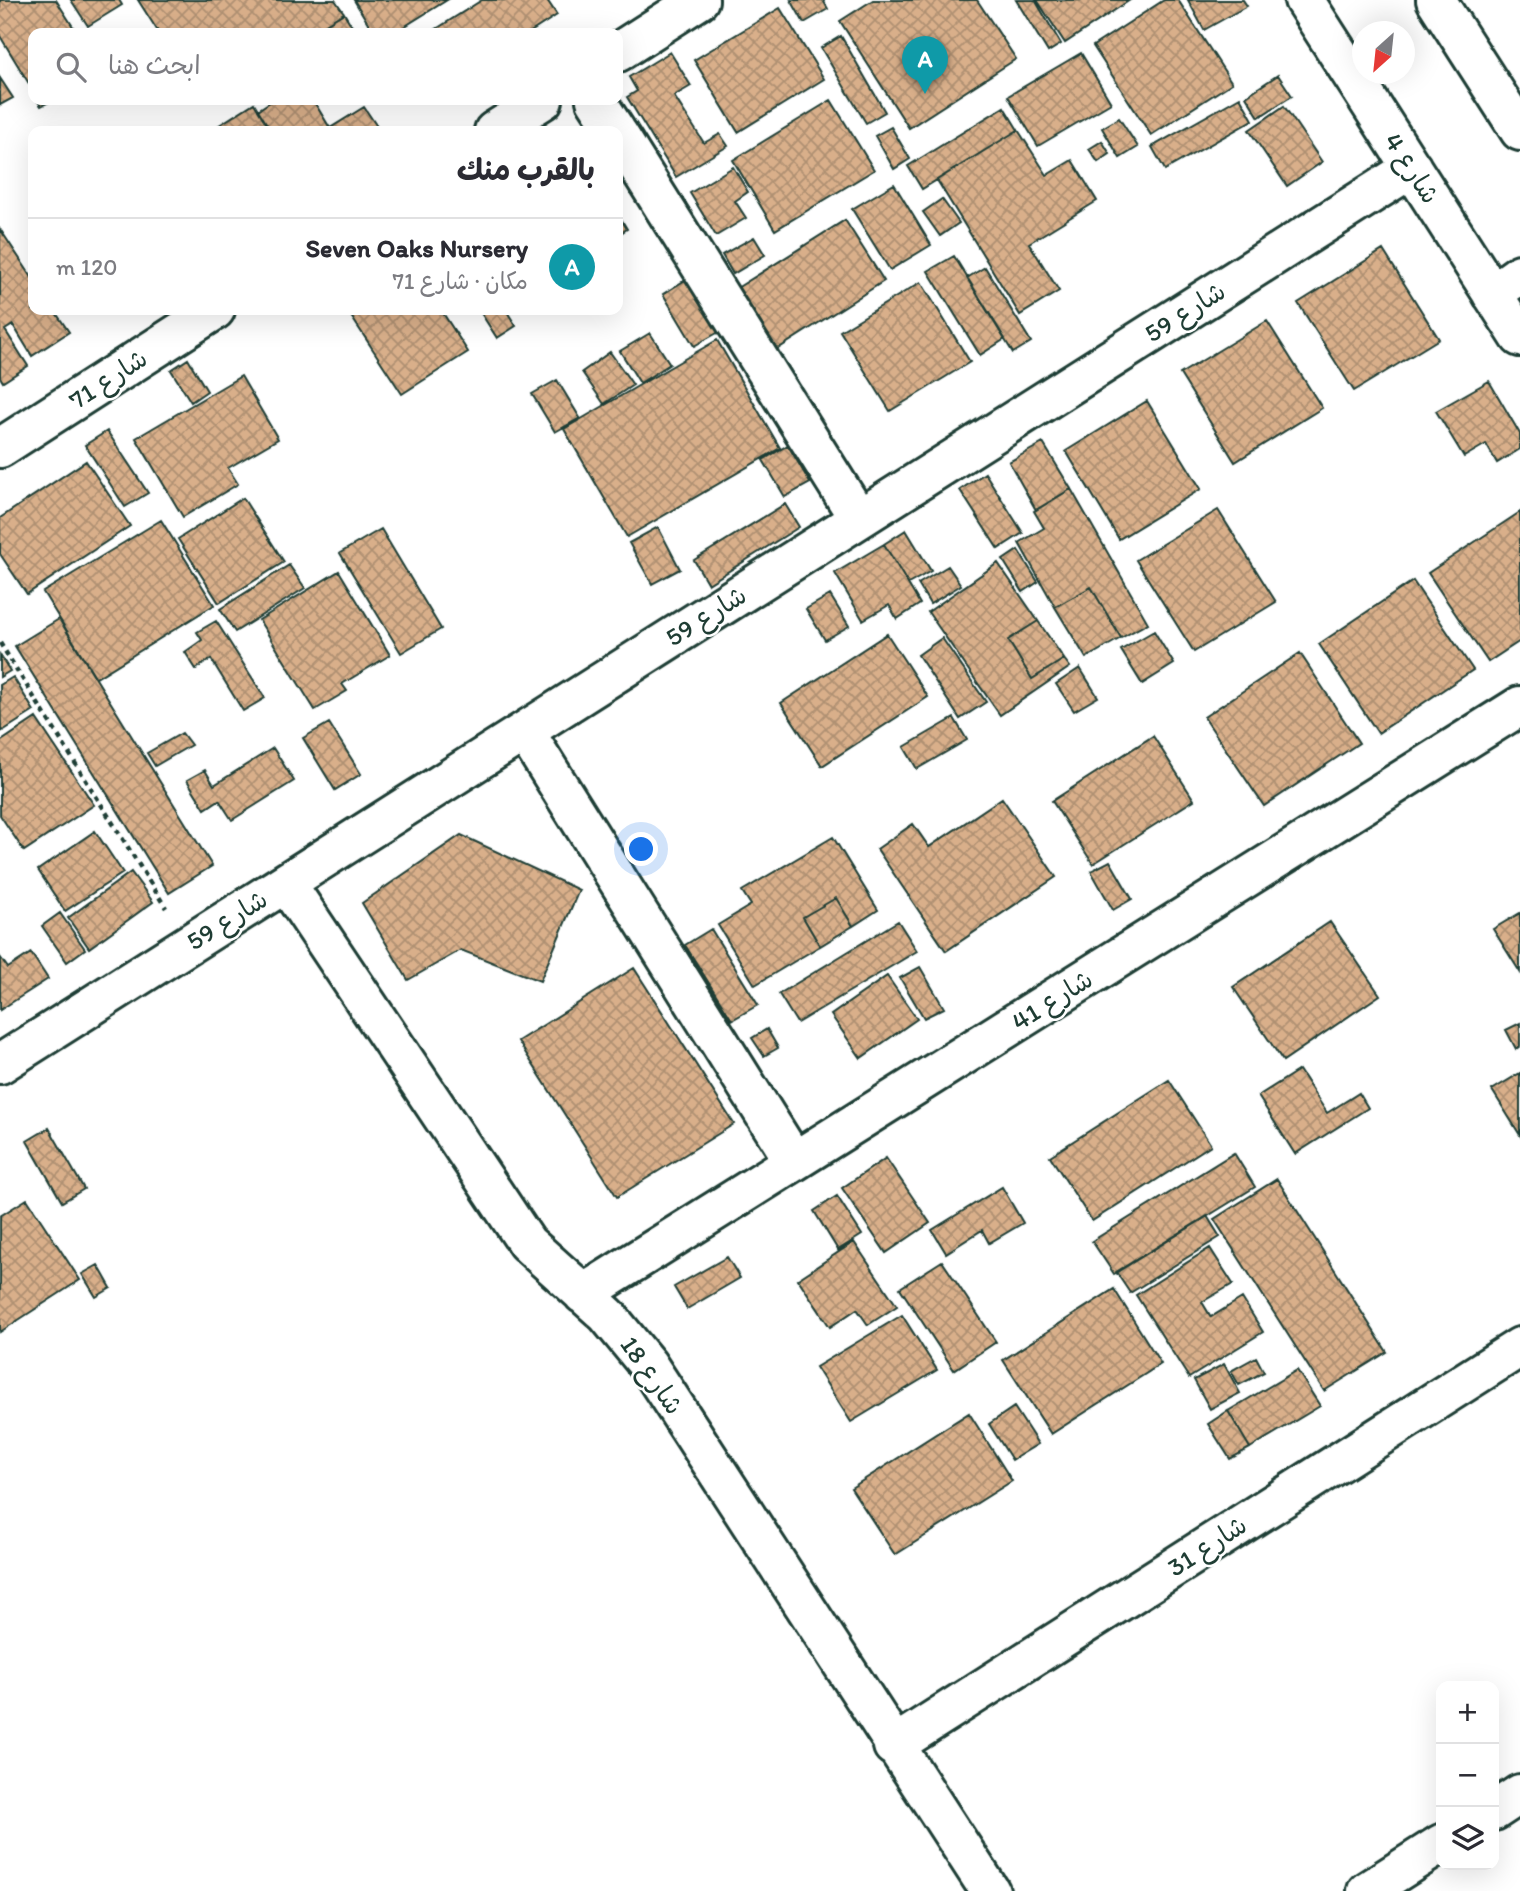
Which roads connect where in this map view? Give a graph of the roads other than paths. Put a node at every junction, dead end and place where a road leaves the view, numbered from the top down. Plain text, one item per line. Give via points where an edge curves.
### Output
1 (699, 0) edge
2 (1304, 0) edge
3 (1436, 0) edge
4 (623, 49) edge
5 (535, 105) edge
6 (599, 105) edge
7 (502, 126) edge
8 (613, 126) edge
9 (1520, 131) edge
10 (623, 143) edge
11 (1412, 168) junction
12 (1506, 284) edge
13 (207, 315) edge
14 (1520, 337) edge
15 (0, 447) edge
16 (859, 519) junction
17 (1520, 705) edge
18 (525, 732) junction
19 (286, 883) junction
20 (0, 1064) edge
21 (794, 1161) junction
22 (583, 1294) junction
23 (1520, 1346) edge
24 (894, 1746) junction
25 (1520, 1794) edge
26 (1499, 1808) edge
27 (1436, 1847) edge
28 (990, 1891) edge
29 (1367, 1891) edge

1 - 4 street
2 - 11 street, شارع 4
3 - 9 street
5 - 7 street
6 - 8 street
10 - 16 street
11 - 12 street, شارع 4
11 - 16 street, شارع 59
12 - 14 street, شارع 4
13 - 15 street, شارع 71
16 - 18 street, شارع 59
17 - 21 street, شارع 41
18 - 19 street, شارع 59
18 - 21 street
19 - 20 street, شارع 59
19 - 22 street, شارع 18 via 505,1213 554,1270
21 - 22 street, شارع 41
22 - 24 street, شارع 18 via 648,1365
23 - 24 street, شارع 31
24 - 28 street, شارع 18
25 - 26 street
27 - 29 street

